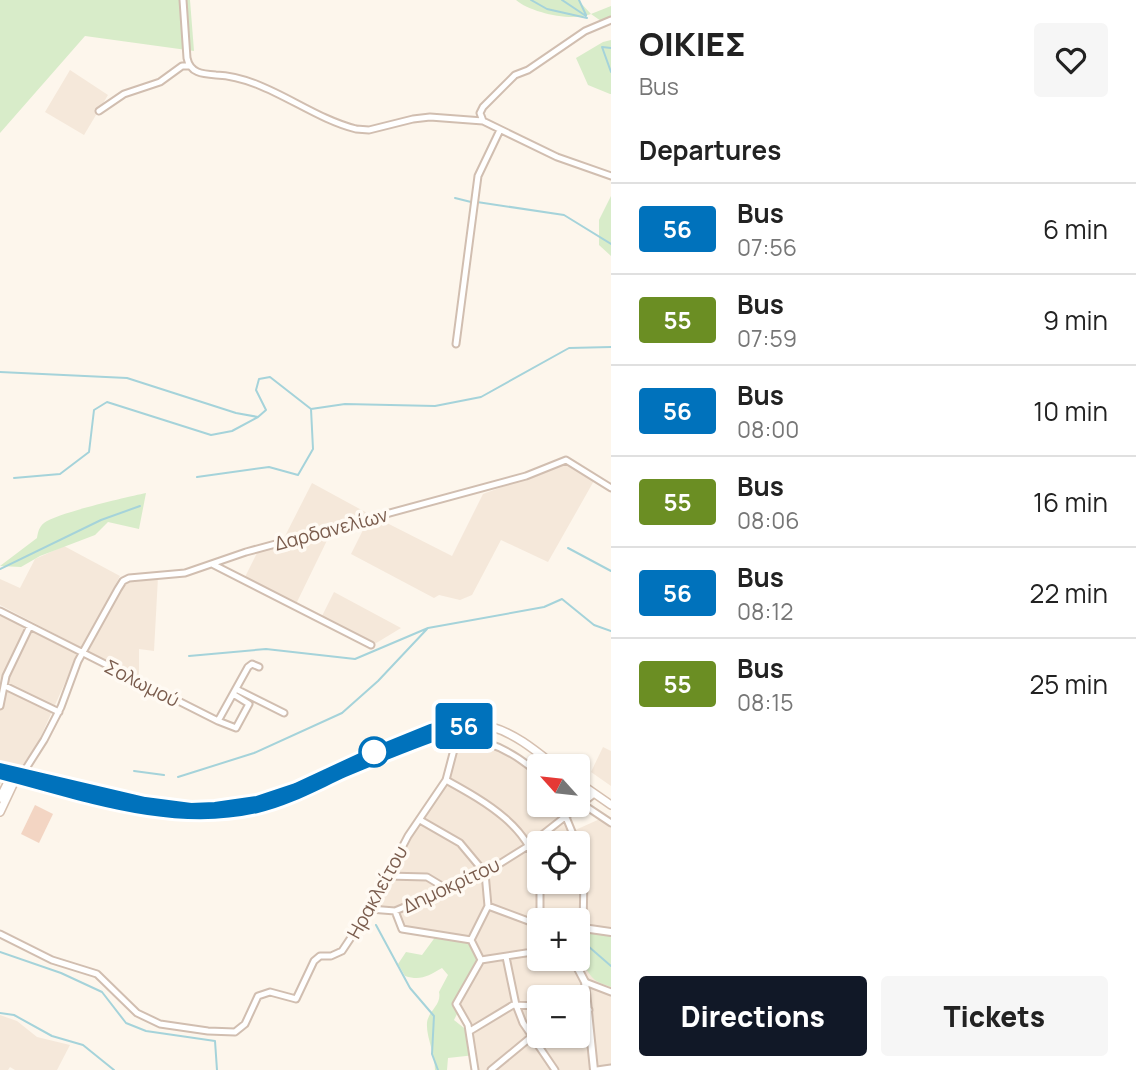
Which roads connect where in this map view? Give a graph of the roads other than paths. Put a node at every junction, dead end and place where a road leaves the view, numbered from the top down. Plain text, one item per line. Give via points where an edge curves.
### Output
1 (183, 0) edge
2 (611, 20) edge
3 (189, 66) junction
4 (99, 111) dead end
5 (483, 121) junction
6 (500, 130) junction
7 (611, 176) edge
8 (456, 344) dead end
9 (611, 488) edge
10 (211, 563) junction
11 (0, 611) edge
12 (30, 626) junction
13 (372, 645) dead end
14 (82, 653) junction
15 (260, 667) dead end
16 (3, 674) edge
17 (3, 689) edge
18 (234, 692) junction
19 (0, 706) edge
20 (58, 712) junction
21 (284, 713) dead end
22 (218, 721) junction
23 (540, 754) edge
24 (527, 765) edge
25 (0, 768) edge
26 (0, 774) edge
27 (17, 775) junction
28 (446, 780) junction
29 (590, 791) edge
30 (594, 794) junction
31 (590, 797) edge
32 (0, 798) edge
33 (611, 805) edge
34 (590, 809) edge
35 (0, 812) edge
36 (568, 817) joint
37 (420, 820) junction
38 (611, 823) edge
39 (549, 831) edge
40 (573, 831) edge
41 (527, 845) edge
42 (527, 847) edge
43 (485, 873) junction
44 (386, 876) junction
45 (447, 889) junction
46 (488, 906) junction
47 (370, 909) junction
48 (395, 911) junction
49 (527, 920) edge
50 (590, 929) edge
51 (611, 932) edge
52 (0, 934) edge
53 (471, 940) junction
54 (527, 953) edge
55 (506, 957) junction
56 (481, 960) junction
57 (579, 971) edge
58 (585, 982) junction
59 (585, 985) edge
60 (611, 992) edge
61 (516, 1005) junction
62 (527, 1005) edge
63 (590, 1020) edge
64 (527, 1028) edge
65 (470, 1031) junction
66 (527, 1040) edge
67 (539, 1048) edge
68 (611, 1068) edge
69 (475, 1070) edge
70 (492, 1070) edge
71 (555, 1070) edge
72 (595, 1070) edge

1 - 3 street
2 - 5 street via 584,31 515,75 482,107
3 - 4 street via 124,94
3 - 5 street via 204,74 238,76 356,129 422,118
5 - 6 street
6 - 7 street
6 - 8 street via 478,176
9 - 10 street, Δαρδανελίων via 566,460 526,476
10 - 13 street
10 - 14 street, Δαρδανελίων via 184,573 123,581
11 - 12 street, Σολωμού
12 - 14 street, Σολωμού
12 - 16 street
14 - 20 street, Δαρδανελίων
14 - 22 street, Σολωμού
15 - 18 street via 248,667
16 - 17 street
17 - 19 street
17 - 20 street
18 - 21 street
18 - 22 street
18 - 22 street via 249,704 236,728
20 - 27 street, Δαρδανελίων via 42,745
23 - 27 main road via 502,731 465,726 411,743 292,797 256,808 189,814 144,809
24 - 28 street, Ηρακλείτου via 495,746 464,740 456,742
25 - 27 main road
26 - 27 main road
27 - 32 main road
27 - 35 main road
28 - 37 street, Ηρακλείτου
28 - 41 street via 495,808
29 - 30 main road
30 - 31 street, Δημοκρίτου
30 - 33 main road
34 - 38 street
36 - 39 street, Δημοκρίτου
36 - 40 street
37 - 43 street via 460,843
37 - 44 street, Ηρακλείτου
42 - 43 street, Δημοκρίτου
43 - 45 street, Δημοκρίτου
43 - 46 street
44 - 45 street via 427,877
44 - 47 street, Ηρακλείτου
45 - 48 street, Δημοκρίτου
46 - 49 street
46 - 53 street
47 - 48 street, Δημοκρίτου
47 - 52 street, Ηρακλείτου via 342,951 314,961 296,999 270,992 258,996 235,1032 160,1024 137,1013 97,974 52,960
48 - 53 street via 402,929
50 - 51 street
53 - 56 street
54 - 55 street
55 - 56 street
55 - 61 street
56 - 65 street via 456,1004
57 - 58 street
58 - 59 street
58 - 60 street
61 - 62 street
61 - 64 street
61 - 65 street
63 - 72 street
65 - 69 street
66 - 70 street
67 - 71 street
68 - 72 street

